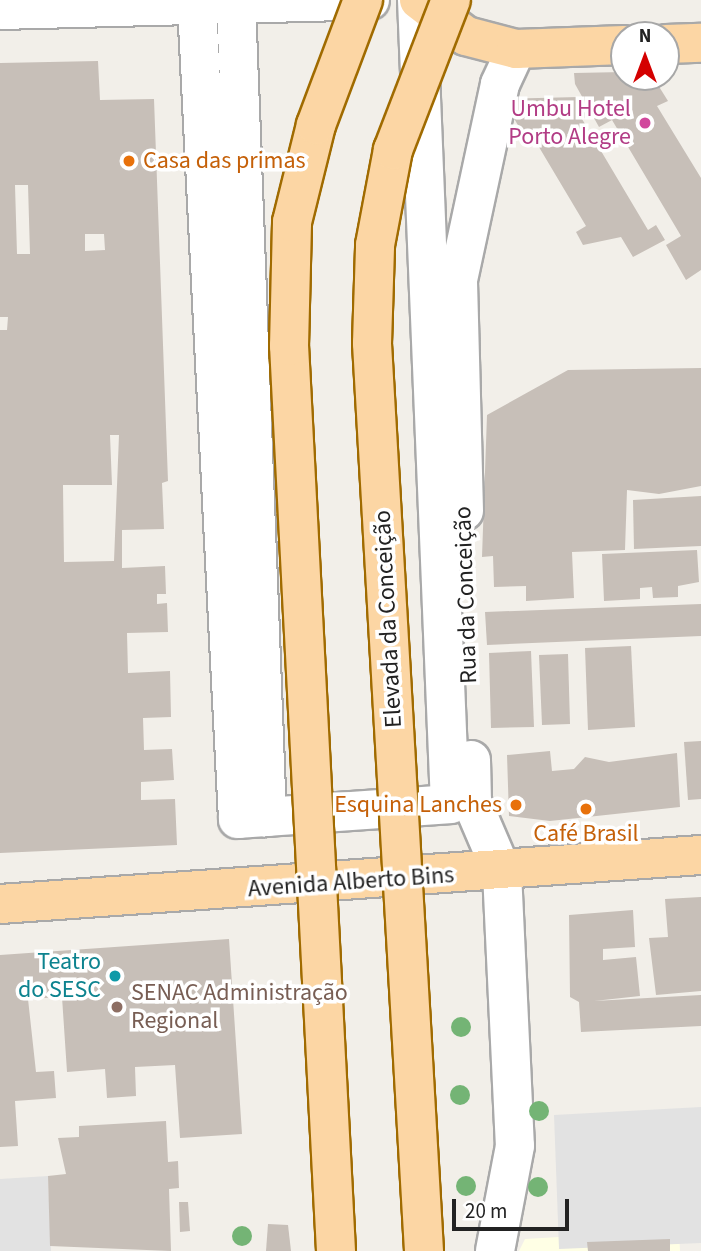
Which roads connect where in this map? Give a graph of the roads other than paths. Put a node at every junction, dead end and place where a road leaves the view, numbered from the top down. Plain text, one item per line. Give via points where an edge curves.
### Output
1 (363, 0) edge
2 (370, 0) edge
3 (418, 0) edge
4 (451, 0) edge
5 (236, 4) junction
6 (197, 5) junction
7 (0, 10) edge
8 (701, 43) edge
9 (680, 44) edge
10 (610, 46) edge
11 (516, 49) junction
12 (253, 818) junction
13 (701, 855) edge
14 (502, 872) junction
15 (0, 904) edge
16 (336, 1251) edge
17 (424, 1251) edge
18 (495, 1251) edge

1 - 16 main road, bridge via 316,125 292,222 289,332
2 - 5 street
3 - 11 main road via 466,36
3 - 12 street via 450,804
4 - 17 main road, Elevada da Conceição, bridge via 393,150 374,245 372,342
5 - 6 street
5 - 12 street
6 - 7 street
6 - 12 street
8 - 9 main road
10 - 11 main road
11 - 14 street, Rua da Conceição via 500,84 457,280 472,802
13 - 14 main road, Avenida Alberto Bins
14 - 15 main road, Avenida Alberto Bins
14 - 18 street, Rua da Conceição via 514,1146

